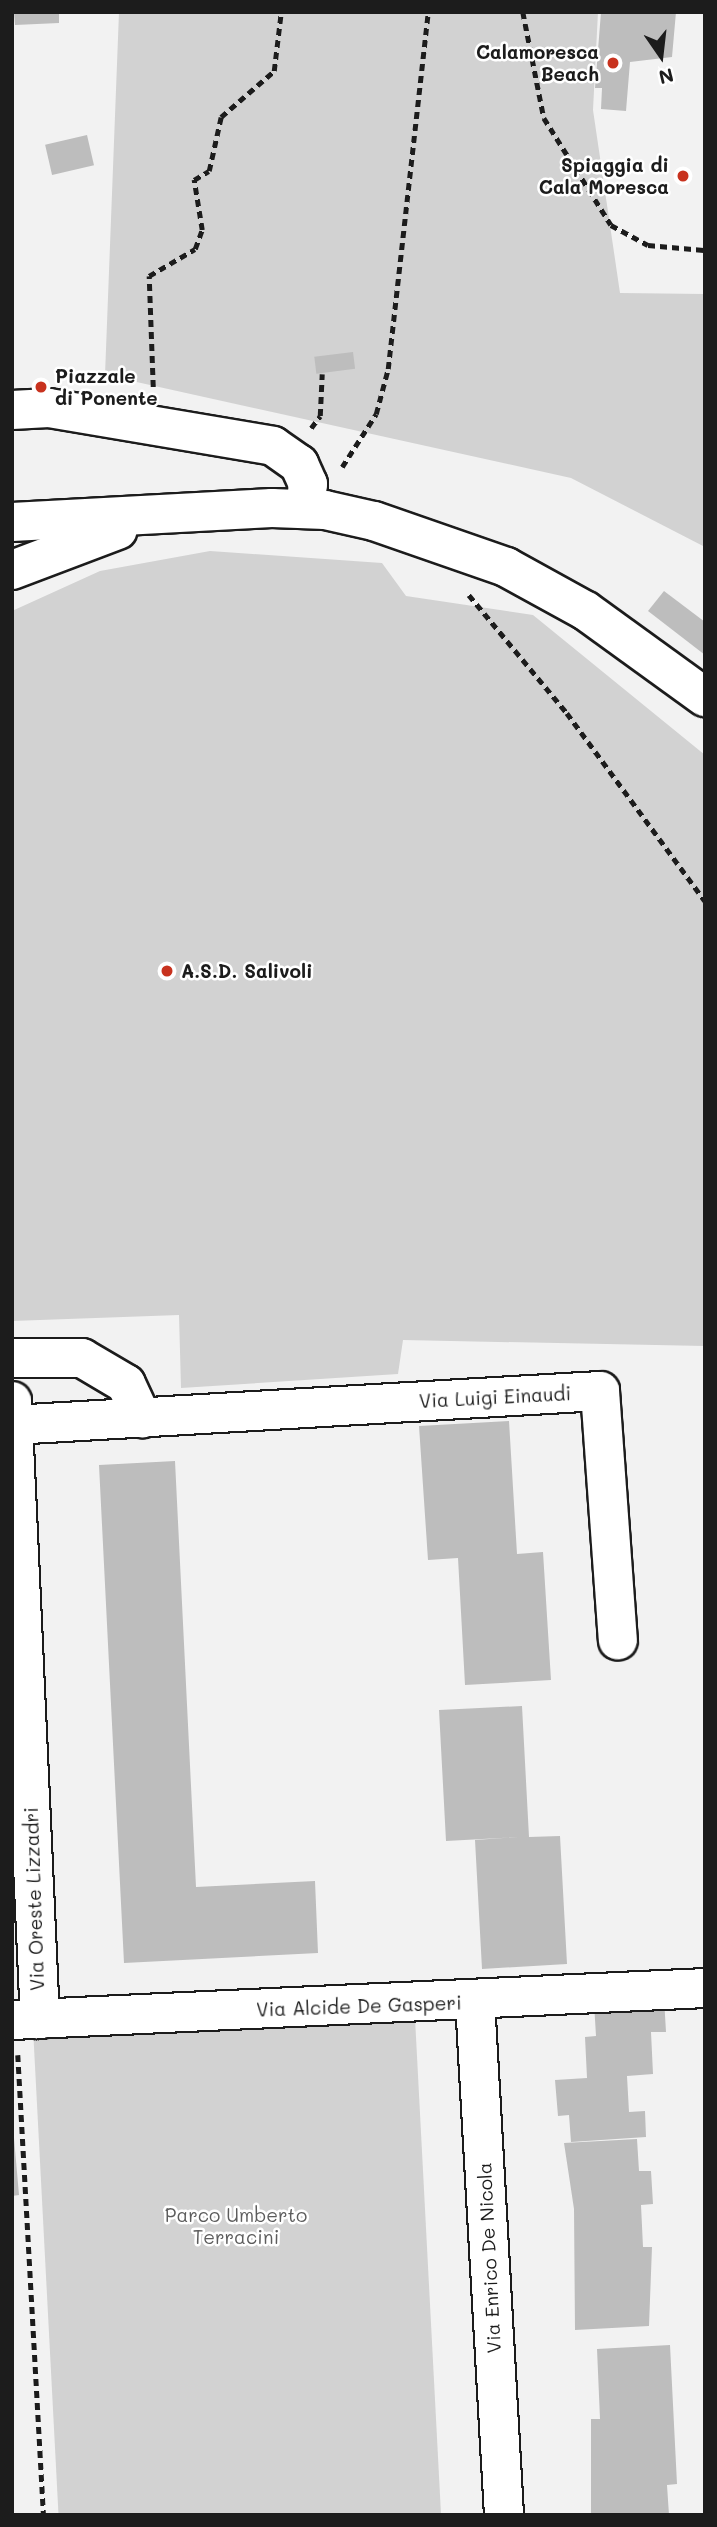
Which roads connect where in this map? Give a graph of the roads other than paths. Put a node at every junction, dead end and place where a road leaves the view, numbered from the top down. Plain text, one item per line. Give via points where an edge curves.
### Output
1 (30, 409) edge
2 (315, 509) junction
3 (202, 512) junction
4 (12, 522) edge
5 (12, 570) edge
6 (705, 697) edge
7 (12, 1358) edge
8 (13, 1417) edge
9 (142, 1418) junction
10 (618, 1640) dead end
11 (705, 1988) edge
12 (475, 2001) junction
13 (23, 2019) edge
14 (504, 2515) edge

1 - 2 street via 244,439 295,460
2 - 3 street
2 - 6 street via 374,521 517,573 597,618
3 - 4 street
3 - 5 street via 97,535
7 - 9 street via 82,1358 107,1369 126,1384
8 - 9 street, Via Luigi Einaudi
8 - 13 street, Via Oreste Lizzadri
9 - 10 street, Via Luigi Einaudi via 600,1391
11 - 12 street, Via Alcide De Gasperi
12 - 13 street, Via Alcide De Gasperi
12 - 14 street, Via Enrico De Nicola

